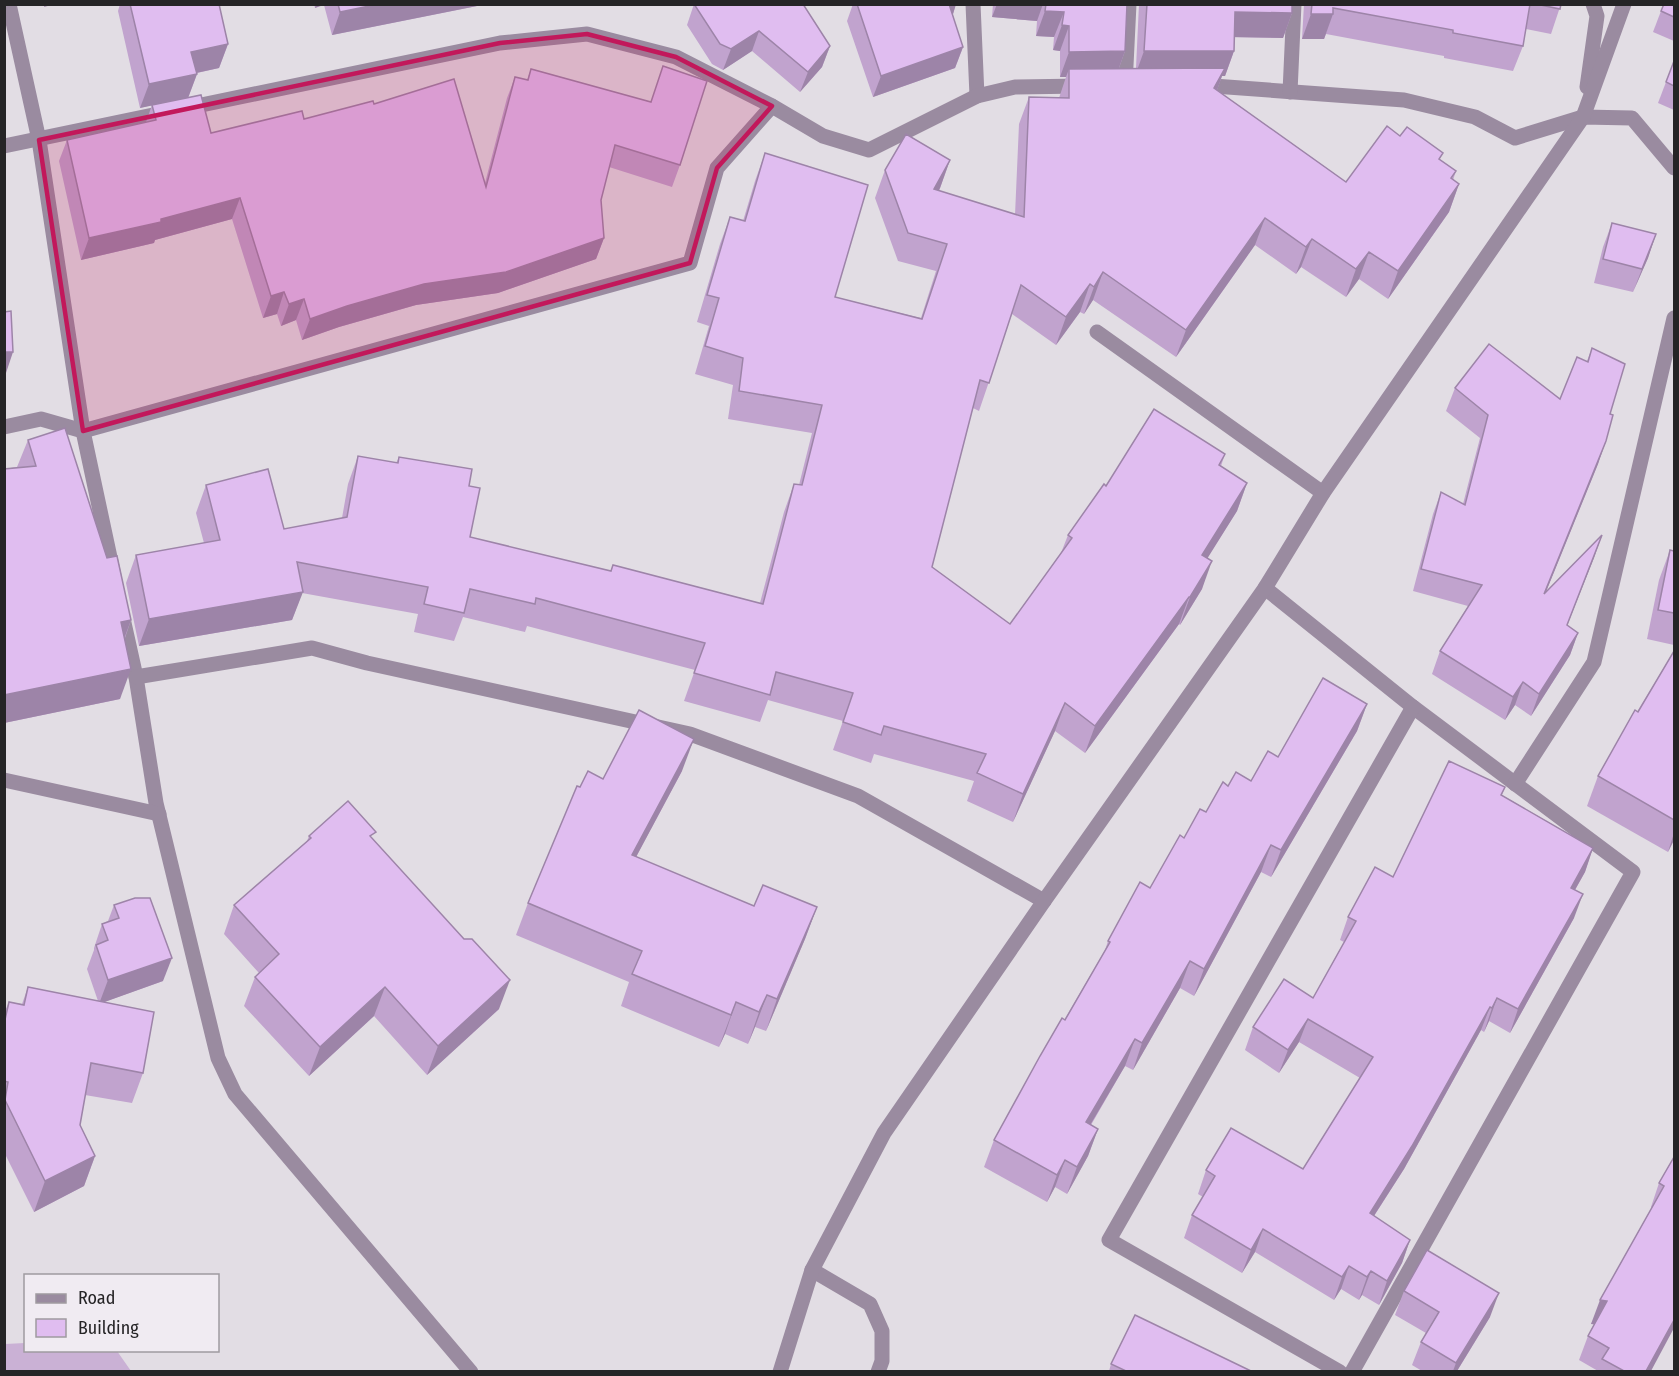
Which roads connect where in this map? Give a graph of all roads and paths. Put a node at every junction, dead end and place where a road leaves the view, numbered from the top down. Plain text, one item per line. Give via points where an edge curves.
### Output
1 (9, 4) edge
2 (974, 4) edge
3 (1130, 4) edge
4 (1294, 4) edge
5 (1593, 4) edge
6 (1624, 4) edge
7 (1180, 85) edge
8 (1290, 92) junction
9 (977, 96) junction
10 (772, 106) junction
11 (1583, 117) junction
12 (39, 140) junction
13 (4, 146) edge
14 (1674, 168) edge
15 (1674, 318) edge
16 (1097, 332) dead end
17 (4, 427) edge
18 (83, 431) junction
19 (1323, 493) junction
20 (1265, 588) junction
21 (136, 677) junction
22 (1413, 707) junction
23 (4, 780) edge
24 (1515, 784) junction
25 (159, 814) junction
26 (1044, 901) junction
27 (812, 1270) junction
28 (471, 1371) edge
29 (780, 1371) edge
30 (878, 1371) edge
31 (1340, 1371) edge
32 (1352, 1371) edge

1 - 12 street
2 - 9 street
3 - 9 street via 1120,86 1015,87
4 - 8 street
5 - 11 street via 1597,16
6 - 11 street
7 - 8 street
8 - 11 street via 1404,100 1475,117 1515,138
9 - 10 street via 869,150 823,136
10 - 12 street via 676,57 587,34 500,43
10 - 18 street via 717,168 690,263
11 - 14 street via 1632,118
11 - 19 street
12 - 13 street
12 - 18 street
15 - 24 street via 1594,662
16 - 19 street
17 - 18 street via 41,419
18 - 21 street
19 - 20 street
20 - 22 street
20 - 26 street
21 - 25 street
21 - 26 street via 312,648 690,734 858,796
22 - 24 street
22 - 31 street via 1108,1240
23 - 25 street
24 - 32 street via 1633,872
25 - 28 street via 218,1058 235,1094
26 - 27 street via 884,1133
27 - 29 street
27 - 30 street via 870,1304 882,1331

